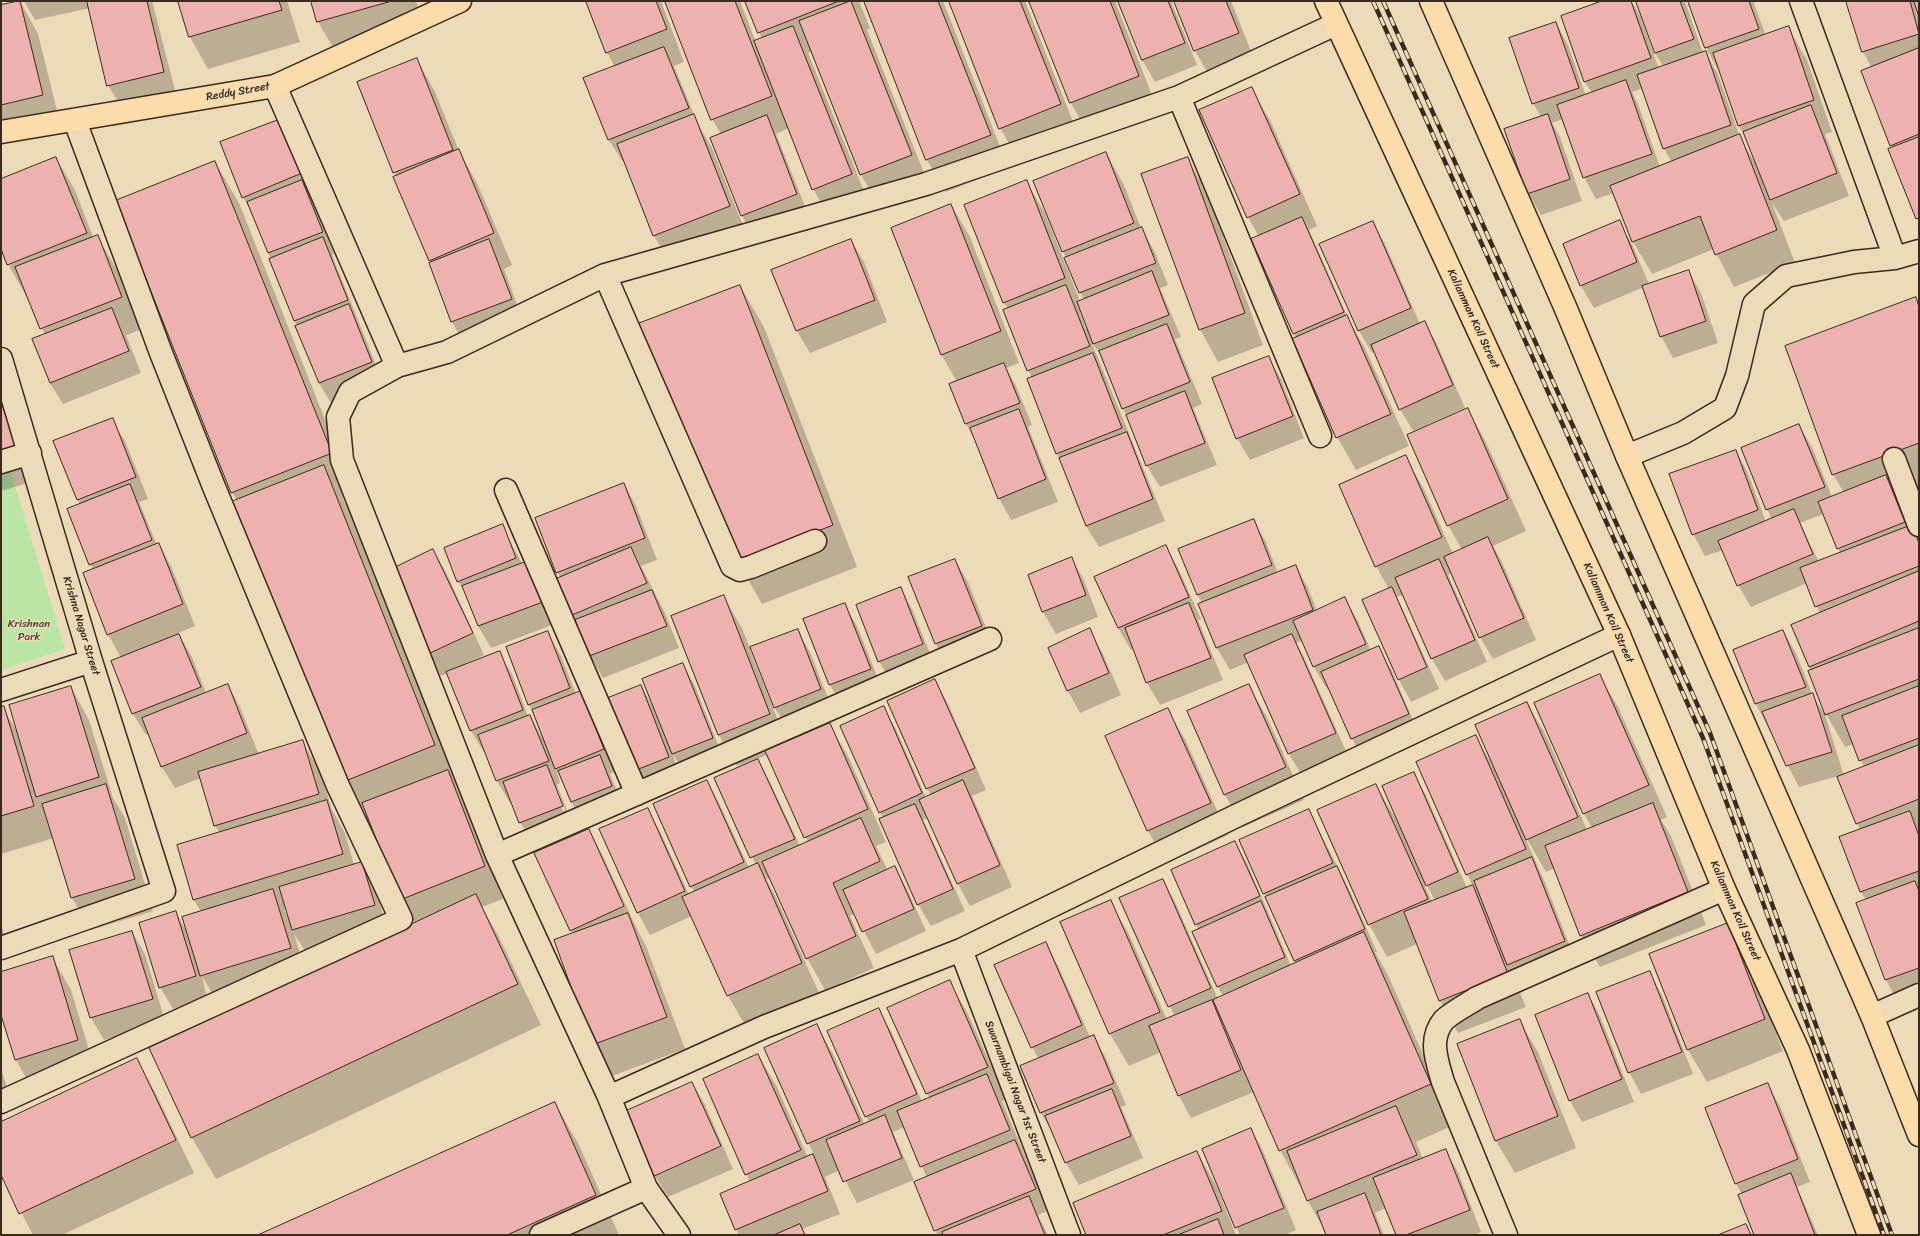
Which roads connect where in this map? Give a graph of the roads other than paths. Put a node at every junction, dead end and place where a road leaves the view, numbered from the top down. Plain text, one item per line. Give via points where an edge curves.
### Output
1 (460, 1) edge
2 (1326, 1) edge
3 (1431, 1) edge
4 (1801, 1) edge
5 (1336, 24) junction
6 (275, 86) junction
7 (1179, 97) junction
8 (75, 121) junction
9 (1, 132) edge
10 (1919, 251) edge
11 (1895, 258) junction
12 (605, 274) junction
13 (1, 359) edge
14 (398, 366) junction
15 (1320, 436) dead end
16 (30, 453) junction
17 (1627, 456) junction
18 (1894, 459) dead end
19 (1, 462) edge
20 (506, 490) dead end
21 (1919, 525) edge
22 (815, 540) dead end
23 (1619, 635) junction
24 (990, 639) dead end
25 (91, 660) junction
26 (1, 690) edge
27 (637, 794) junction
28 (497, 855) junction
29 (1724, 889) junction
30 (1, 948) edge
31 (961, 950) junction
32 (1919, 996) edge
33 (1872, 1016) junction
34 (609, 1097) junction
35 (1, 1102) edge
36 (1919, 1135) edge
37 (646, 1188) junction
38 (541, 1235) edge
39 (678, 1235) edge
40 (1069, 1235) edge
41 (1506, 1235) edge
42 (1869, 1235) edge

1 - 6 main road, Reddy Street
2 - 5 main road, Kaliamman Koil Street
3 - 17 main road via 1566,309
4 - 11 street
5 - 7 street
5 - 23 main road, Kaliamman Koil Street
6 - 8 main road, Reddy Street
6 - 14 street
7 - 12 street via 926,184
7 - 15 street
8 - 9 main road, Reddy Street
8 - 35 street via 214,487 338,786 402,919
10 - 11 street
11 - 17 street via 1854,262 1786,276 1754,304 1737,376 1725,408 1683,434
12 - 14 street via 446,352
12 - 22 street via 732,566 740,570
13 - 16 street, Krishna Nagar Street
14 - 28 street via 350,392 338,417 342,460
16 - 19 street
16 - 25 street, Krishna Nagar Street
17 - 33 main road
18 - 21 street
20 - 27 street
23 - 29 main road, Kaliamman Koil Street
23 - 31 street
24 - 27 street
25 - 26 street
25 - 30 street, Krishna Nagar Street via 164,891
27 - 28 street
28 - 34 street
29 - 41 street via 1477,998 1444,1020 1435,1038 1436,1058 1443,1082
29 - 42 main road, Kaliamman Koil Street via 1798,1050
31 - 34 street via 764,1027
31 - 40 street, Swarnambigai Nagar 1st Street
32 - 33 street
33 - 36 main road
34 - 37 street
37 - 38 street
37 - 39 street

